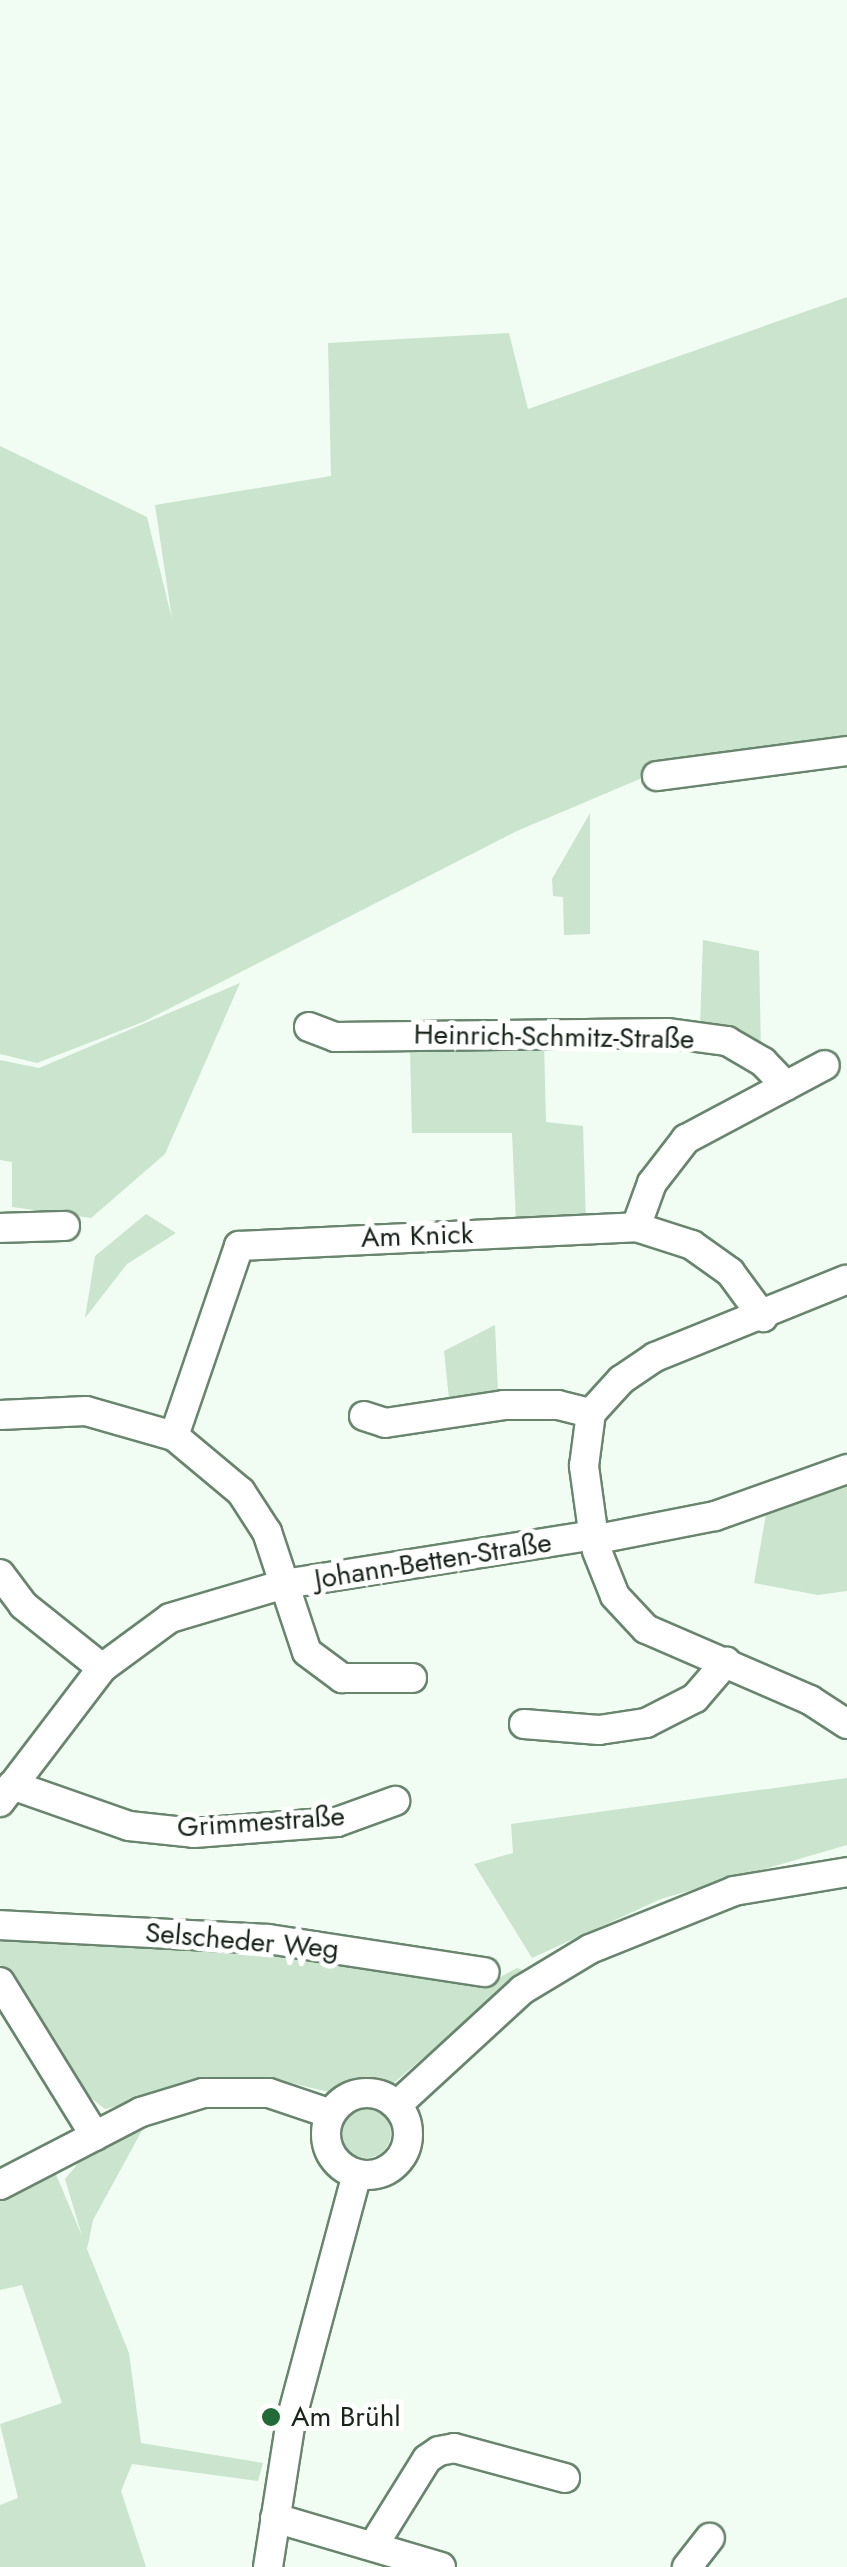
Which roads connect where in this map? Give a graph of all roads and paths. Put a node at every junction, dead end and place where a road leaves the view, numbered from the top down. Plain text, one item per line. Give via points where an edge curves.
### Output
1 (847, 751) edge
2 (657, 776) dead end
3 (309, 1027) dead end
4 (825, 1065) dead end
5 (786, 1086) junction
6 (66, 1226) dead end
7 (636, 1227) junction
8 (0, 1228) edge
9 (846, 1280) edge
10 (763, 1316) junction
11 (591, 1413) junction
12 (0, 1415) edge
13 (364, 1416) dead end
14 (174, 1436) junction
15 (847, 1469) edge
16 (595, 1537) junction
17 (0, 1574) edge
18 (285, 1584) junction
19 (726, 1662) junction
20 (102, 1668) junction
21 (412, 1678) dead end
22 (524, 1724) dead end
23 (847, 1724) edge
24 (6, 1794) edge
25 (395, 1801) dead end
26 (847, 1872) edge
27 (0, 1924) edge
28 (484, 1972) dead end
29 (0, 1982) edge
30 (396, 2105) junction
31 (331, 2114) junction
32 (95, 2136) junction
33 (357, 2174) junction
34 (0, 2185) edge
35 (565, 2478) dead end
36 (275, 2518) junction
37 (710, 2538) dead end
38 (372, 2546) junction
39 (268, 2567) edge
40 (441, 2567) edge
41 (688, 2567) edge

1 - 2 street
3 - 5 street, Heinrich-Schmitz-Straße via 335,1037 667,1033 727,1042
4 - 5 street
5 - 7 street via 686,1139 652,1183
6 - 8 street
7 - 10 street, Am Knick via 692,1245 730,1272
7 - 14 street, Am Knick via 239,1246
9 - 10 street
10 - 11 street via 655,1357 621,1380
11 - 13 street via 504,1405 385,1423
11 - 16 street via 584,1466
12 - 14 street via 86,1412
14 - 18 street via 241,1492 267,1532
15 - 16 street, Johann-Betten-Straße via 715,1516
16 - 18 street, Johann-Betten-Straße
16 - 19 street via 606,1581 632,1617 659,1636
17 - 20 street via 23,1605
18 - 20 street via 170,1618
18 - 21 street via 307,1652 342,1678
19 - 22 street via 695,1698 646,1722 616,1730
19 - 23 street
20 - 24 street
24 - 25 street, Grimmestraße via 128,1826 194,1833 337,1822
26 - 30 street via 734,1892 590,1948 522,1990
27 - 28 street, Selscheder Weg via 268,1939
29 - 32 street
30 - 31 street via 359,2094
30 - 33 street via 408,2129 404,2151 381,2172
31 - 32 street via 269,2094 203,2092 172,2099
31 - 33 street via 328,2145
32 - 34 street
33 - 36 street via 291,2420
35 - 38 street via 454,2448 439,2451 426,2459
36 - 38 street
36 - 39 street
37 - 41 street
38 - 40 street

